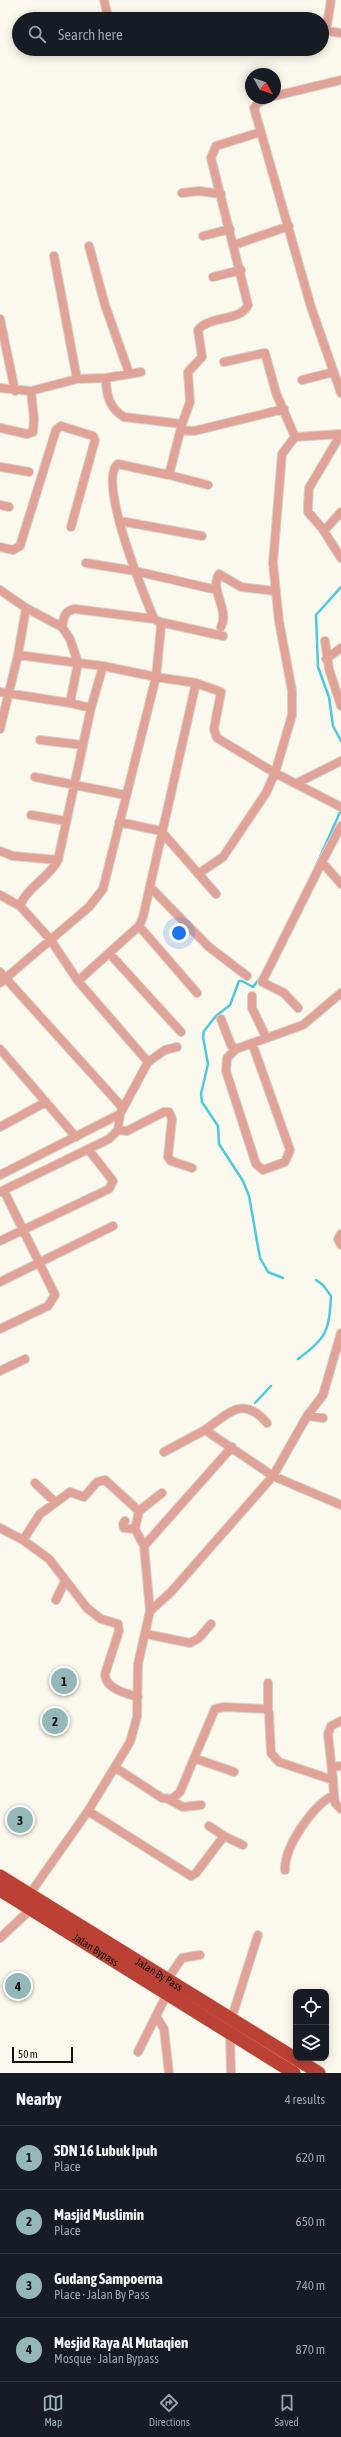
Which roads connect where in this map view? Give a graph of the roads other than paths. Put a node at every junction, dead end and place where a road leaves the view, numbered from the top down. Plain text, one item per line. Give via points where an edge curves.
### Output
1 (104, 0) edge
2 (331, 0) edge
3 (108, 12) edge
4 (328, 12) edge
5 (329, 31) edge
6 (341, 32) edge
7 (341, 80) edge
8 (281, 95) edge
9 (257, 104) edge
10 (261, 132) junction
11 (182, 193) dead end
12 (221, 194) junction
13 (289, 226) junction
14 (230, 229) junction
15 (203, 236) dead end
16 (234, 245) junction
17 (89, 246) dead end
18 (54, 256) dead end
19 (241, 270) junction
20 (213, 277) dead end
21 (0, 319) edge
22 (224, 362) dead end
23 (141, 372) dead end
24 (334, 372) junction
25 (128, 373) junction
26 (106, 378) junction
27 (78, 379) junction
28 (302, 380) dead end
29 (0, 388) edge
30 (15, 391) junction
31 (31, 391) junction
32 (341, 393) edge
33 (284, 409) junction
34 (181, 427) junction
35 (0, 428) edge
36 (341, 434) edge
37 (295, 437) junction
38 (0, 467) edge
39 (29, 472) dead end
40 (169, 476) junction
41 (208, 485) dead end
42 (0, 505) edge
43 (9, 507) dead end
44 (341, 512) edge
45 (120, 521) junction
46 (71, 527) dead end
47 (324, 531) junction
48 (202, 536) dead end
49 (0, 547) edge
50 (341, 558) edge
51 (86, 563) dead end
52 (135, 571) junction
53 (0, 590) edge
54 (217, 590) junction
55 (275, 591) junction
56 (26, 608) junction
57 (157, 620) junction
58 (62, 627) junction
59 (221, 627) dead end
60 (223, 636) dead end
61 (325, 641) dead end
62 (341, 648) edge
63 (18, 655) junction
64 (326, 659) junction
65 (78, 663) junction
66 (103, 666) junction
67 (156, 678) junction
68 (196, 683) junction
69 (4, 693) edge
70 (340, 702) edge
71 (70, 703) junction
72 (91, 708) junction
73 (0, 729) edge
74 (40, 740) dead end
75 (83, 745) junction
76 (341, 761) edge
77 (275, 773) junction
78 (36, 777) dead end
79 (296, 783) junction
80 (74, 784) junction
81 (125, 795) junction
82 (338, 806) edge
83 (31, 815) dead end
84 (66, 821) junction
85 (119, 822) junction
86 (341, 826) edge
87 (162, 831) junction
88 (0, 851) edge
89 (58, 860) junction
90 (322, 862) junction
91 (198, 874) junction
92 (341, 884) edge
93 (151, 888) junction
94 (216, 894) dead end
95 (0, 895) edge
96 (20, 906) junction
97 (139, 926) junction
98 (50, 940) junction
99 (109, 953) junction
100 (247, 976) dead end
101 (2, 978) edge
102 (78, 981) junction
103 (197, 993) dead end
104 (341, 993) edge
105 (252, 996) dead end
106 (298, 1008) dead end
107 (221, 1019) dead end
108 (181, 1032) dead end
109 (266, 1037) junction
110 (252, 1043) junction
111 (177, 1047) dead end
112 (0, 1049) edge
113 (236, 1049) junction
114 (148, 1062) junction
115 (46, 1102) junction
116 (121, 1110) junction
117 (0, 1127) edge
118 (118, 1130) junction
119 (76, 1137) junction
120 (88, 1149) junction
121 (192, 1168) dead end
122 (0, 1175) edge
123 (2, 1192) edge
124 (113, 1226) dead end
125 (23, 1229) junction
126 (341, 1234) edge
127 (0, 1241) edge
128 (341, 1245) edge
129 (39, 1263) junction
130 (0, 1282) edge
131 (0, 1329) edge
132 (341, 1333) edge
133 (24, 1359) dead end
134 (0, 1371) edge
135 (307, 1416) junction
136 (323, 1418) dead end
137 (267, 1423) dead end
138 (205, 1430) junction
139 (232, 1447) junction
140 (164, 1452) dead end
141 (273, 1476) junction
142 (35, 1483) dead end
143 (162, 1493) dead end
144 (55, 1502) junction
145 (341, 1505) edge
146 (139, 1511) junction
147 (125, 1521) dead end
148 (0, 1528) edge
149 (134, 1529) junction
150 (23, 1540) junction
151 (144, 1546) junction
152 (65, 1581) junction
153 (56, 1600) dead end
154 (150, 1611) junction
155 (211, 1624) dead end
156 (146, 1634) junction
157 (268, 1683) dead end
158 (138, 1697) junction
159 (268, 1711) junction
160 (341, 1721) edge
161 (194, 1758) junction
162 (341, 1766) edge
163 (332, 1767) junction
164 (116, 1768) junction
165 (234, 1772) dead end
166 (333, 1780) junction
167 (334, 1795) junction
168 (168, 1799) junction
169 (201, 1805) dead end
170 (341, 1809) edge
171 (88, 1811) junction
172 (209, 1826) dead end
173 (224, 1836) junction
174 (243, 1845) dead end
175 (286, 1870) dead end
176 (0, 1876) edge
177 (0, 1890) edge
178 (29, 1895) junction
179 (30, 1910) junction
180 (258, 1935) dead end
181 (0, 1938) edge
182 (200, 1955) dead end
183 (167, 1980) junction
184 (167, 1994) junction
185 (156, 2016) junction
186 (231, 2020) junction
187 (230, 2033) junction
188 (138, 2052) dead end
189 (169, 2073) edge
190 (231, 2073) edge
191 (294, 2073) edge
192 (319, 2073) edge

1 - 3 street
2 - 4 street
5 - 6 street
7 - 8 street
9 - 10 street via 254,108
10 - 12 street via 216,146 212,152 211,158
10 - 13 street
11 - 12 street via 199,191
12 - 14 street
13 - 16 street
13 - 24 street via 311,307
14 - 15 street
14 - 16 street
16 - 19 street
17 - 25 street via 105,305
18 - 27 street
19 - 20 street
19 - 34 street via 248,304 246,310 202,326 198,330 202,357 188,372 190,402
21 - 30 street
22 - 33 street via 265,353 276,393
23 - 25 street
24 - 28 street
24 - 32 street
25 - 26 street
26 - 27 street
26 - 34 street via 110,403 124,417
27 - 31 street
29 - 30 street
30 - 31 street
31 - 35 street via 33,432 27,434
33 - 34 street via 194,431
33 - 37 street
34 - 40 street
36 - 37 street
36 - 47 street via 309,488 308,512
37 - 55 street via 282,454 273,563
38 - 39 street
40 - 41 street
40 - 45 street via 118,464 115,466 112,475 113,493
42 - 43 street
44 - 47 street
45 - 48 street
45 - 52 street
46 - 49 street via 95,440 93,436 61,426 56,430 20,546 14,550
47 - 50 street
51 - 52 street
52 - 54 street
52 - 57 street
53 - 56 street
54 - 55 street via 220,574 241,587
54 - 59 street via 224,616
55 - 77 street via 292,701 290,722
56 - 58 street
56 - 63 street
57 - 58 street via 75,608 65,614
57 - 60 street
57 - 67 street
58 - 65 street via 70,639
61 - 64 street
62 - 64 street
63 - 65 street
63 - 69 street
64 - 70 street
65 - 66 street
65 - 71 street
66 - 67 street
66 - 72 street
67 - 68 street
67 - 81 street
68 - 77 street via 221,692 214,729 217,738
68 - 87 street
69 - 71 street
69 - 73 street
71 - 72 street
72 - 75 street
74 - 75 street
75 - 80 street
76 - 79 street
77 - 79 street
77 - 91 street via 266,793 234,843 216,863
78 - 80 street
79 - 82 street
80 - 81 street
80 - 84 street
81 - 85 street
83 - 84 street
84 - 89 street
85 - 87 street
85 - 98 street via 103,889 89,907
86 - 90 street
87 - 91 street
87 - 93 street
88 - 89 street via 13,856
89 - 96 street via 47,877 22,900
90 - 92 street
90 - 106 street via 262,982 284,993
91 - 94 street
93 - 97 street
93 - 100 street via 209,947
95 - 96 street
96 - 98 street
97 - 99 street
97 - 103 street
98 - 101 street
98 - 102 street
99 - 102 street
99 - 108 street
101 - 116 street
102 - 114 street
104 - 109 street via 304,1025
105 - 109 street via 252,1008
107 - 113 street via 231,1045
109 - 110 street
110 - 113 street
110 - 113 street via 290,1150 284,1162 263,1170 256,1164 226,1071 227,1058
111 - 114 street via 165,1050
112 - 115 street
114 - 116 street
115 - 117 street
115 - 119 street
116 - 118 street
116 - 119 street
118 - 120 street via 109,1139
118 - 121 street via 127,1131 164,1112 169,1112 172,1119 168,1158
119 - 122 street
120 - 123 street
120 - 125 street via 113,1181 109,1189
123 - 125 street
124 - 129 street
125 - 127 street
125 - 129 street
126 - 128 street via 338,1239
129 - 130 street
129 - 131 street via 54,1289 54,1300 48,1306
132 - 135 street via 326,1388
133 - 134 street
135 - 136 street
135 - 141 street
137 - 138 street via 250,1408 243,1407
138 - 139 street
138 - 140 street
139 - 141 street
139 - 151 street
141 - 145 street
141 - 154 street via 171,1592
142 - 144 street
143 - 146 street
144 - 146 street via 72,1492 87,1496 97,1482 105,1480
144 - 150 street via 40,1514
146 - 149 street
147 - 149 street via 124,1528
148 - 150 street
149 - 151 street
150 - 152 street via 49,1559
151 - 154 street
152 - 153 street
152 - 158 street via 92,1613 101,1619 118,1624 119,1631 105,1674 106,1681 111,1687
154 - 156 street
155 - 156 street via 199,1638 190,1643
156 - 158 street via 138,1664
157 - 159 street
158 - 164 street via 134,1732
159 - 161 street via 263,1708 224,1706 215,1709
159 - 166 street via 271,1753 274,1758 279,1762
160 - 163 street via 331,1726 328,1734
161 - 165 street
161 - 168 street via 180,1792
162 - 163 street
163 - 166 street
164 - 168 street via 162,1798
164 - 171 street
166 - 167 street
167 - 170 street via 335,1804
167 - 175 street via 325,1800 306,1820 288,1856
168 - 169 street via 183,1807
171 - 173 street via 191,1876
171 - 178 street
172 - 173 street
173 - 174 street
176 - 178 highway, Jalan By Pass
177 - 179 highway, Jalan Bypass
178 - 183 highway, Jalan By Pass
179 - 181 street
179 - 184 highway, Jalan Bypass
180 - 186 street
182 - 183 street via 182,1958
183 - 186 highway, Jalan By Pass
184 - 185 street
184 - 187 highway, Jalan Bypass
185 - 188 street
185 - 189 street via 164,2029
186 - 192 highway, Jalan By Pass
187 - 190 street
187 - 191 highway, Jalan Bypass

